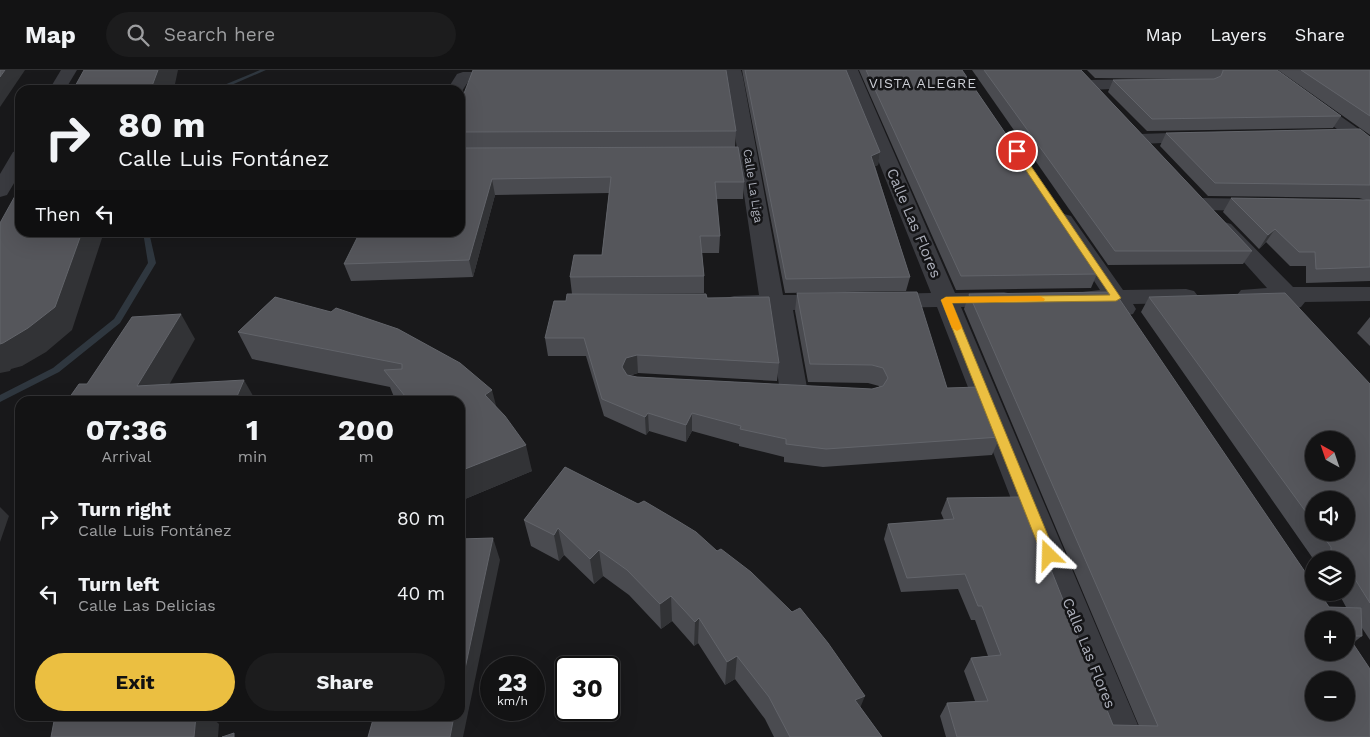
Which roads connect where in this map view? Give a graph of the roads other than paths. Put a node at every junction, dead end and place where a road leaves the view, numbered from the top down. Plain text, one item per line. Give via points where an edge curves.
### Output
1 (69, 70) edge
2 (850, 70) edge
3 (1265, 70) edge
4 (734, 73) edge
5 (521, 77) edge
6 (676, 77) edge
7 (1082, 77) edge
8 (1168, 84) edge
9 (60, 85) edge
10 (458, 85) edge
11 (1108, 105) edge
12 (1326, 135) edge
13 (1355, 135) junction
14 (1218, 137) edge
15 (1370, 145) edge
16 (748, 154) junction
17 (681, 155) edge
18 (1161, 160) edge
19 (15, 165) edge
20 (0, 191) edge
21 (1050, 200) edge
22 (1280, 205) edge
23 (1370, 294) edge
24 (1286, 295) junction
25 (1060, 298) edge
26 (1116, 298) junction
27 (1022, 299) edge
28 (946, 300) junction
29 (776, 302) junction
30 (712, 303) edge
31 (1306, 315) edge
32 (1138, 330) edge
33 (765, 391) edge
34 (794, 393) junction
35 (822, 394) edge
36 (1123, 737) edge

1 - 9 street
2 - 28 street, Calle Las Flores
3 - 13 street
4 - 6 street
4 - 16 street, Calle La Liga
5 - 10 street via 463,77
7 - 8 street
7 - 11 street
12 - 13 street
13 - 15 street
14 - 18 street via 1134,132
16 - 17 street
16 - 29 street, Calle La Liga
19 - 20 street
21 - 26 street
22 - 24 street via 1195,197
23 - 24 street
24 - 26 street
24 - 31 street
25 - 26 street
26 - 32 street
27 - 28 street
28 - 29 street
28 - 36 street, Calle Las Flores
29 - 30 street
29 - 34 street, Calle La Liga
33 - 34 street
34 - 35 street

